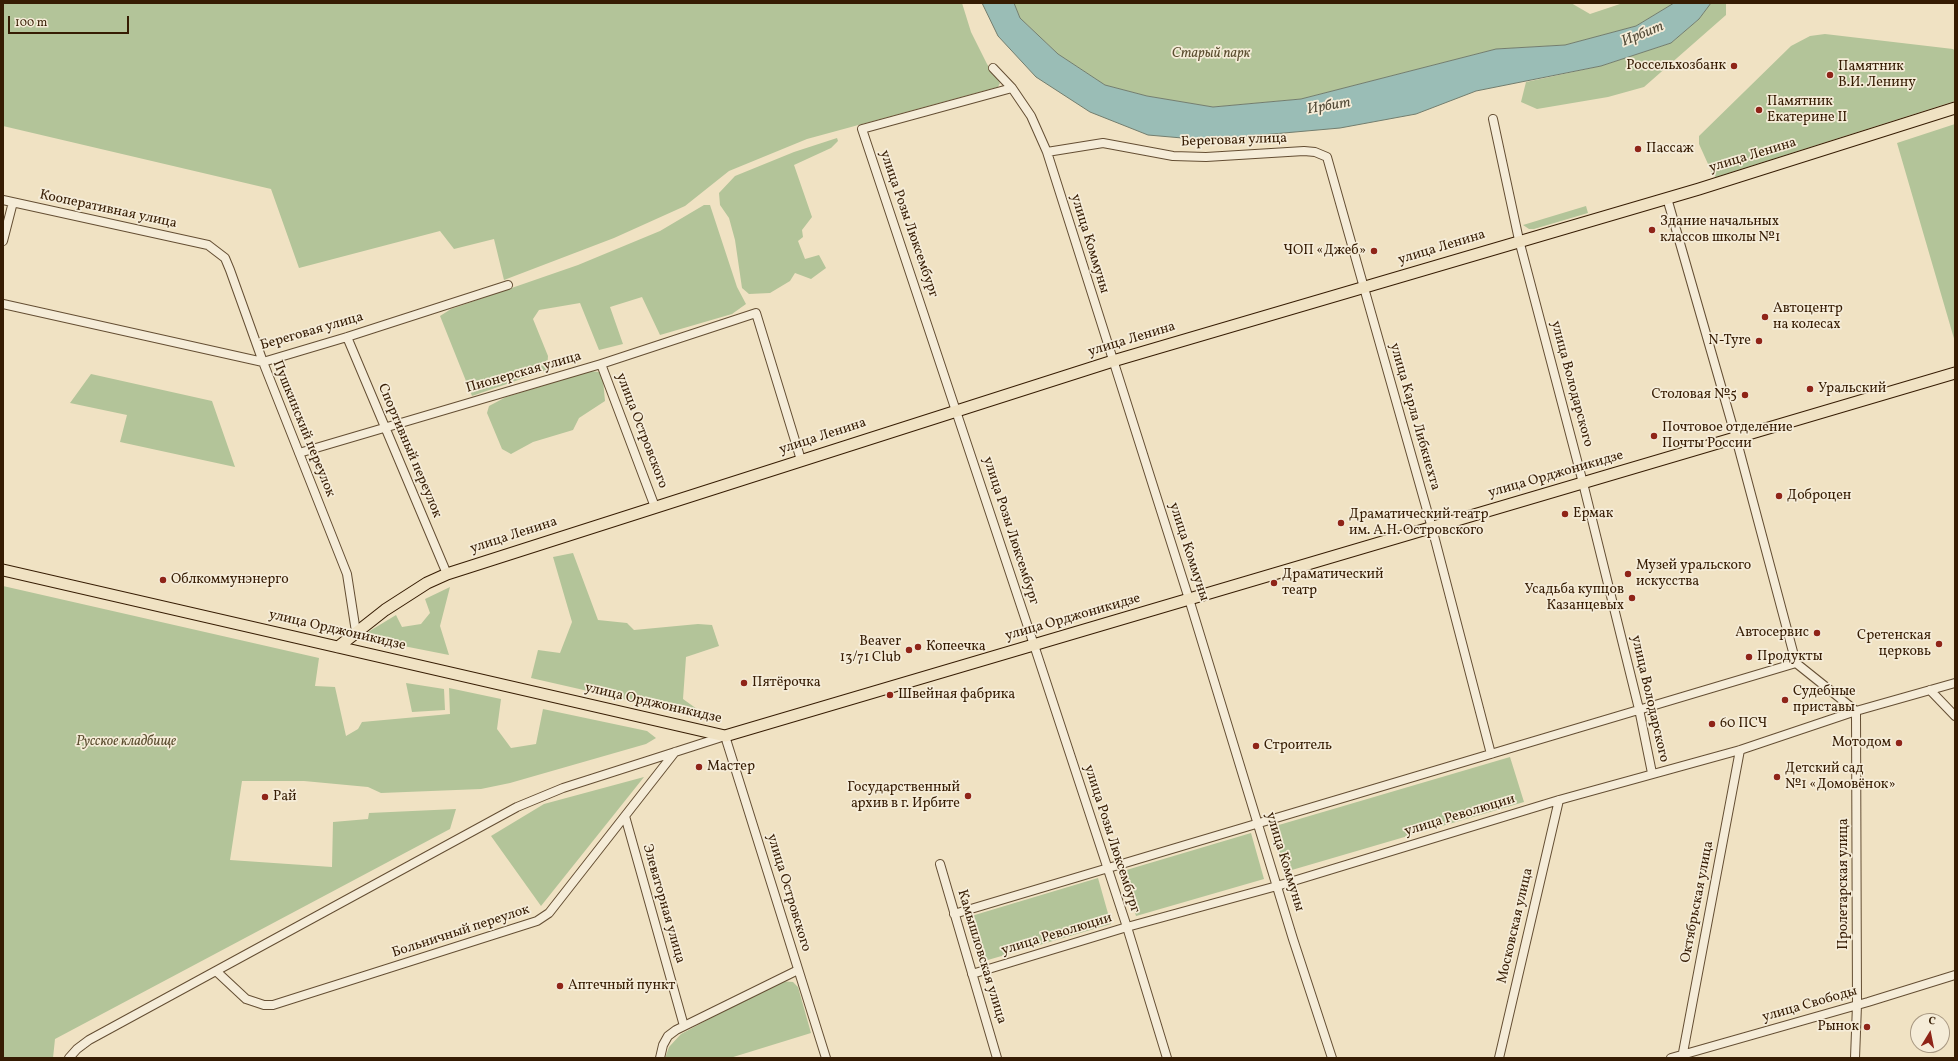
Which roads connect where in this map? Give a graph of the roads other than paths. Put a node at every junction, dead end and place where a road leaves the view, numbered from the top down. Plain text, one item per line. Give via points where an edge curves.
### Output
1 (993, 68) dead end
2 (1012, 88) junction
3 (1955, 108) edge
4 (1493, 119) dead end
5 (1047, 152) junction
6 (1328, 157) joint
7 (1667, 198) junction
8 (3, 200) edge
9 (13, 202) junction
10 (1519, 240) junction
11 (3, 241) edge
12 (208, 245) joint
13 (508, 285) dead end
14 (1364, 287) junction
15 (3, 304) edge
16 (347, 337) junction
17 (1113, 361) junction
18 (263, 362) junction
19 (601, 364) junction
20 (1955, 373) edge
21 (957, 411) junction
22 (385, 428) junction
23 (1736, 438) junction
24 (299, 453) junction
25 (801, 460) junction
26 (1583, 483) junction
27 (655, 507) junction
28 (1432, 528) junction
29 (3, 570) edge
30 (446, 574) junction
31 (1189, 599) junction
32 (356, 632) junction
33 (1034, 645) junction
34 (338, 647) junction
35 (1796, 663) junction
36 (1955, 684) edge
37 (1930, 690) junction
38 (1639, 709) junction
39 (1856, 711) junction
40 (1955, 716) edge
41 (726, 736) junction
42 (1740, 750) junction
43 (674, 752) junction
44 (1491, 754) junction
45 (1652, 773) junction
46 (1559, 800) junction
47 (625, 816) junction
48 (1259, 822) junction
49 (940, 864) dead end
50 (1107, 868) junction
51 (1277, 886) junction
52 (954, 914) junction
53 (1127, 927) junction
54 (216, 970) junction
55 (798, 970) junction
56 (972, 974) junction
57 (1955, 975) edge
58 (1857, 1005) junction
59 (684, 1026) junction
60 (1683, 1056) edge
61 (69, 1058) edge
62 (660, 1058) edge
63 (826, 1058) edge
64 (997, 1058) edge
65 (1167, 1058) edge
66 (1332, 1058) edge
67 (1499, 1058) edge
68 (1672, 1058) edge
69 (1855, 1058) edge

1 - 2 street, улица Коммуны
2 - 5 street, улица Коммуны via 1031,116
2 - 21 street, улица Розы Люксембург via 862,128
3 - 7 main road, улица Ленина
4 - 10 street, улица Володарского
5 - 6 street, Береговая улица via 1103,143 1173,156 1206,157 1304,151
5 - 17 street, улица Коммуны
6 - 14 street, улица Карла Либкнехта
7 - 10 main road, улица Ленина
7 - 23 street
8 - 9 street, Кооперативная улица
9 - 11 street
9 - 12 street, Кооперативная улица
10 - 14 main road, улица Ленина
10 - 26 street, улица Володарского
12 - 18 street, Пушкинский переулок via 225,258
13 - 16 street, Береговая улица
14 - 17 main road, улица Ленина
14 - 28 street, улица Карла Либкнехта
15 - 18 street, Береговая улица
16 - 18 street, Береговая улица
16 - 22 street, Спортивный переулок
17 - 21 main road, улица Ленина
17 - 31 street, улица Коммуны
18 - 24 street, Пушкинский переулок
19 - 22 street, Пионерская улица
19 - 25 street, Пионерская улица via 756,313
19 - 27 street, улица Островского
20 - 23 main road, улица Орджоникидзе
21 - 25 main road, улица Ленина
21 - 33 street, улица Розы Люксембург
22 - 24 street, Пионерская улица
22 - 30 street, Спортивный переулок
23 - 26 main road, улица Орджоникидзе
23 - 35 street
24 - 32 street, Пушкинский переулок via 347,574
25 - 27 main road, улица Ленина
26 - 28 main road, улица Орджоникидзе
26 - 38 street, улица Володарского
27 - 30 main road, улица Ленина
28 - 31 main road, улица Орджоникидзе
28 - 44 street, улица Карла Либкнехта
29 - 34 main road, улица Орджоникидзе
30 - 32 main road, улица Ленина via 385,610
31 - 33 main road, улица Орджоникидзе
31 - 48 street, улица Коммуны
32 - 34 main road, улица Ленина
33 - 41 main road, улица Орджоникидзе
33 - 50 street, улица Розы Люксембург
34 - 41 main road, улица Орджоникидзе
35 - 38 street
35 - 39 street
36 - 37 street, улица Революции
37 - 39 street, улица Революции
37 - 40 street
38 - 44 street
38 - 45 street, улица Володарского
39 - 42 street, улица Революции
39 - 58 street, Пролетарская улица
41 - 43 street
41 - 55 street, улица Островского
42 - 45 street, улица Революции
42 - 60 street, Октябрьская улица
43 - 47 street, Больничный переулок
43 - 54 street via 534,799
44 - 48 street
45 - 46 street, улица Революции
46 - 51 street, улица Революции
46 - 67 street, Московская улица
47 - 54 street, Больничный переулок via 549,913 537,921 273,1005 246,999
47 - 59 street, Элеваторная улица
48 - 50 street
48 - 51 street, улица Коммуны
49 - 52 street, Камышловская улица
50 - 52 street
50 - 53 street, улица Розы Люксембург
51 - 53 street, улица Революции
51 - 66 street, улица Коммуны
52 - 56 street, Камышловская улица
53 - 56 street, улица Революции
53 - 65 street, улица Розы Люксембург
54 - 61 street via 89,1040
55 - 59 street
55 - 63 street, улица Островского
56 - 64 street, Камышловская улица
57 - 58 street, улица Свободы
58 - 60 street, улица Свободы
58 - 69 street, Пролетарская улица
59 - 62 street via 668,1036 662,1045
60 - 68 street, улица Свободы

